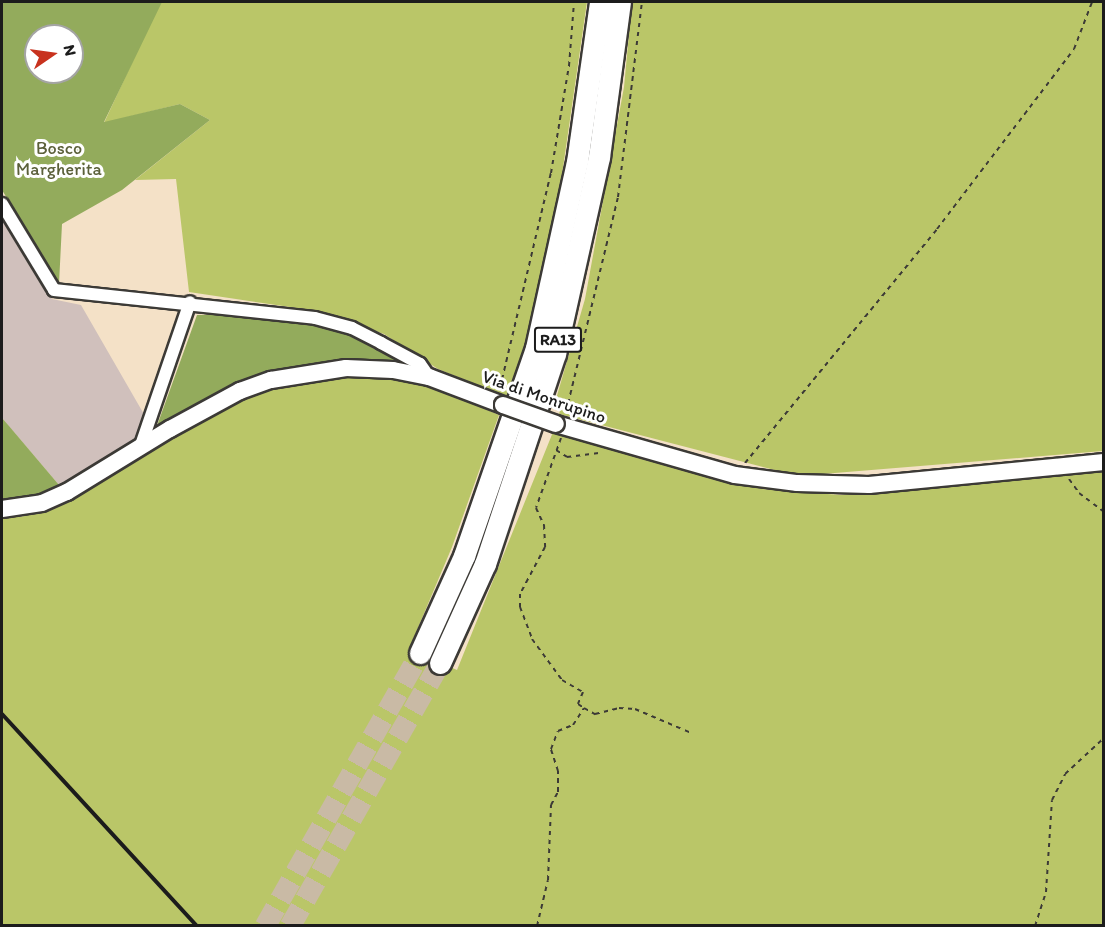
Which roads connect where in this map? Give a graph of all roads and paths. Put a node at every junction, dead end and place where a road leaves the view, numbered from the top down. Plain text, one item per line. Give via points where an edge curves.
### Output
1 (574, 2) edge
2 (600, 2) edge
3 (620, 2) edge
4 (642, 2) edge
5 (1092, 2) edge
6 (2, 204) edge
7 (190, 302) junction
8 (429, 377) junction
9 (499, 404) junction
10 (565, 427) junction
11 (625, 444) junction
12 (140, 448) junction
13 (556, 450) junction
14 (1104, 462) edge
15 (1059, 466) junction
16 (735, 475) junction
17 (2, 509) edge
18 (1104, 512) edge
19 (420, 653) tunnel mouth
20 (440, 663) tunnel mouth
21 (584, 708) junction
22 (689, 732) dead end
23 (1104, 738) edge
24 (537, 926) edge
25 (1035, 926) edge

1 - 9 path via 569,66 551,172
2 - 19 highway, RA13 via 577,162 536,348 464,556
3 - 20 highway, RA13 via 599,157 555,354 485,564
4 - 10 path via 618,197 566,400
5 - 16 path via 1074,49
6 - 7 street via 54,290 73,295
7 - 8 street via 293,314 352,328 420,364
7 - 12 street
8 - 9 main road, Via di Monrupino
8 - 12 main road, Via di Monrupino via 367,368 314,371 271,380 240,391
9 - 10 main road, Via di Monrupino, bridge
10 - 11 main road, Via di Monrupino
10 - 13 path
11 - 13 path via 586,456 567,457
11 - 16 main road, Via di Monrupino
12 - 17 main road, Via di Monrupino via 50,499
13 - 21 path via 536,508 545,531 545,547 520,594 520,608 532,639 562,680 583,692 578,704
14 - 15 main road, Via di Monrupino
15 - 16 main road, Via di Monrupino via 869,485 797,483
15 - 18 path via 1079,493
21 - 22 path via 595,714 635,709
21 - 24 path via 573,725 558,731 552,745 558,792 551,805 548,880
23 - 25 path via 1065,774 1052,800 1046,892

